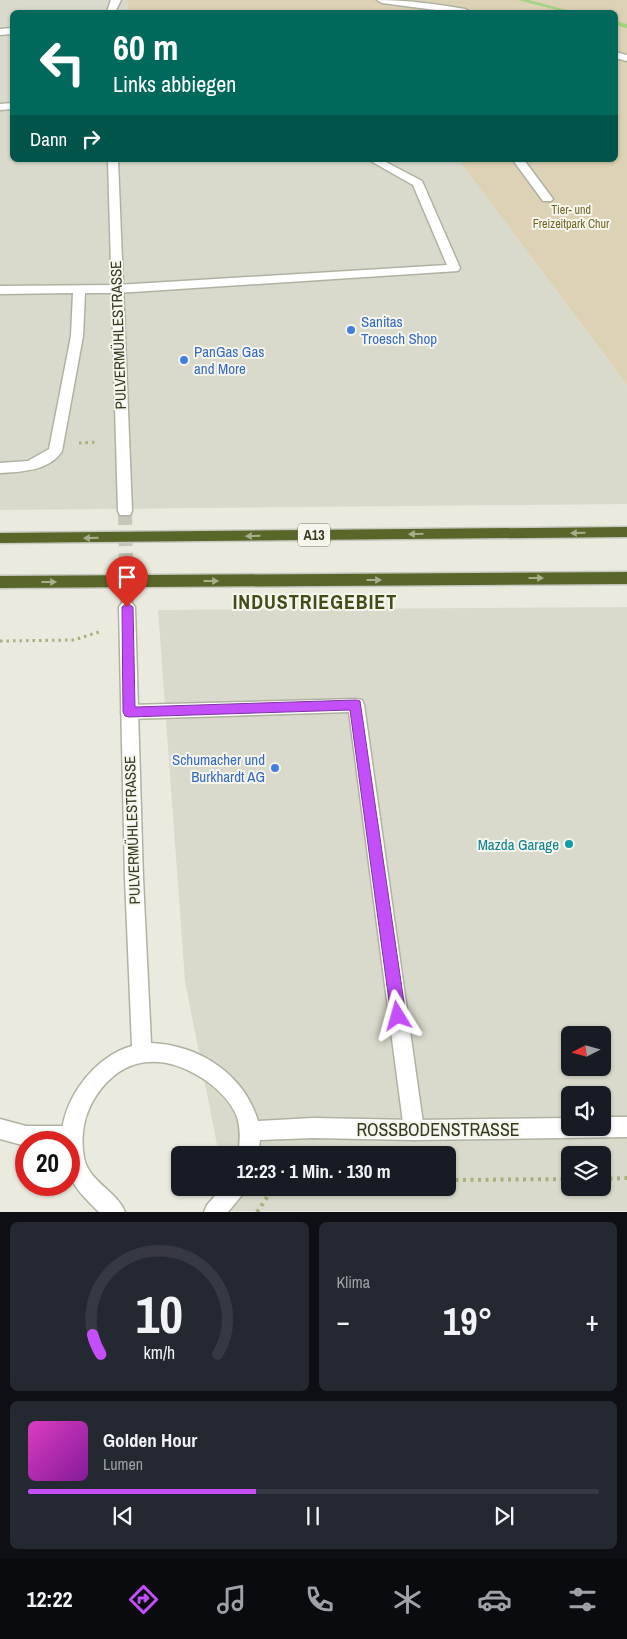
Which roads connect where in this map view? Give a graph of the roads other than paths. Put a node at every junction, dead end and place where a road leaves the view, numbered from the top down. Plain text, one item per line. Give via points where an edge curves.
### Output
1 (381, 0) edge
2 (394, 10) edge
3 (451, 10) edge
4 (113, 162) edge
5 (378, 162) edge
6 (519, 162) edge
7 (547, 199) dead end
8 (79, 289) junction
9 (117, 289) junction
10 (0, 290) edge
11 (0, 468) edge
12 (125, 511) tunnel mouth
13 (627, 532) edge
14 (0, 538) edge
15 (627, 578) edge
16 (0, 582) edge
17 (127, 607) tunnel mouth
18 (129, 712) junction
19 (142, 1053) junction
20 (627, 1127) edge
21 (0, 1129) edge
22 (414, 1130) junction
23 (73, 1131) edge
24 (250, 1131) junction
25 (15, 1135) edge
26 (249, 1146) edge
27 (80, 1171) edge
28 (228, 1196) edge
29 (115, 1212) edge
30 (214, 1212) edge

1 - 2 street
1 - 3 street
4 - 9 street, PULVERMÜHLESTRASSE
5 - 9 street via 418,183 454,268
6 - 7 street
8 - 9 street
8 - 10 street
8 - 11 street via 77,336 55,451 41,462
9 - 12 street, PULVERMÜHLESTRASSE
13 -> 14 highway, A13
16 -> 15 highway
17 - 18 street, PULVERMÜHLESTRASSE
18 - 19 street, PULVERMÜHLESTRASSE
18 - 22 street via 356,705
19 - 23 street via 118,1061 85,1091 75,1114
19 - 24 street via 166,1052 217,1076 232,1090
20 - 22 street, ROSSBODENSTRASSE
21 - 25 street
22 - 24 street, ROSSBODENSTRASSE via 313,1128
24 - 26 street
27 - 29 street via 98,1197
28 - 30 street

